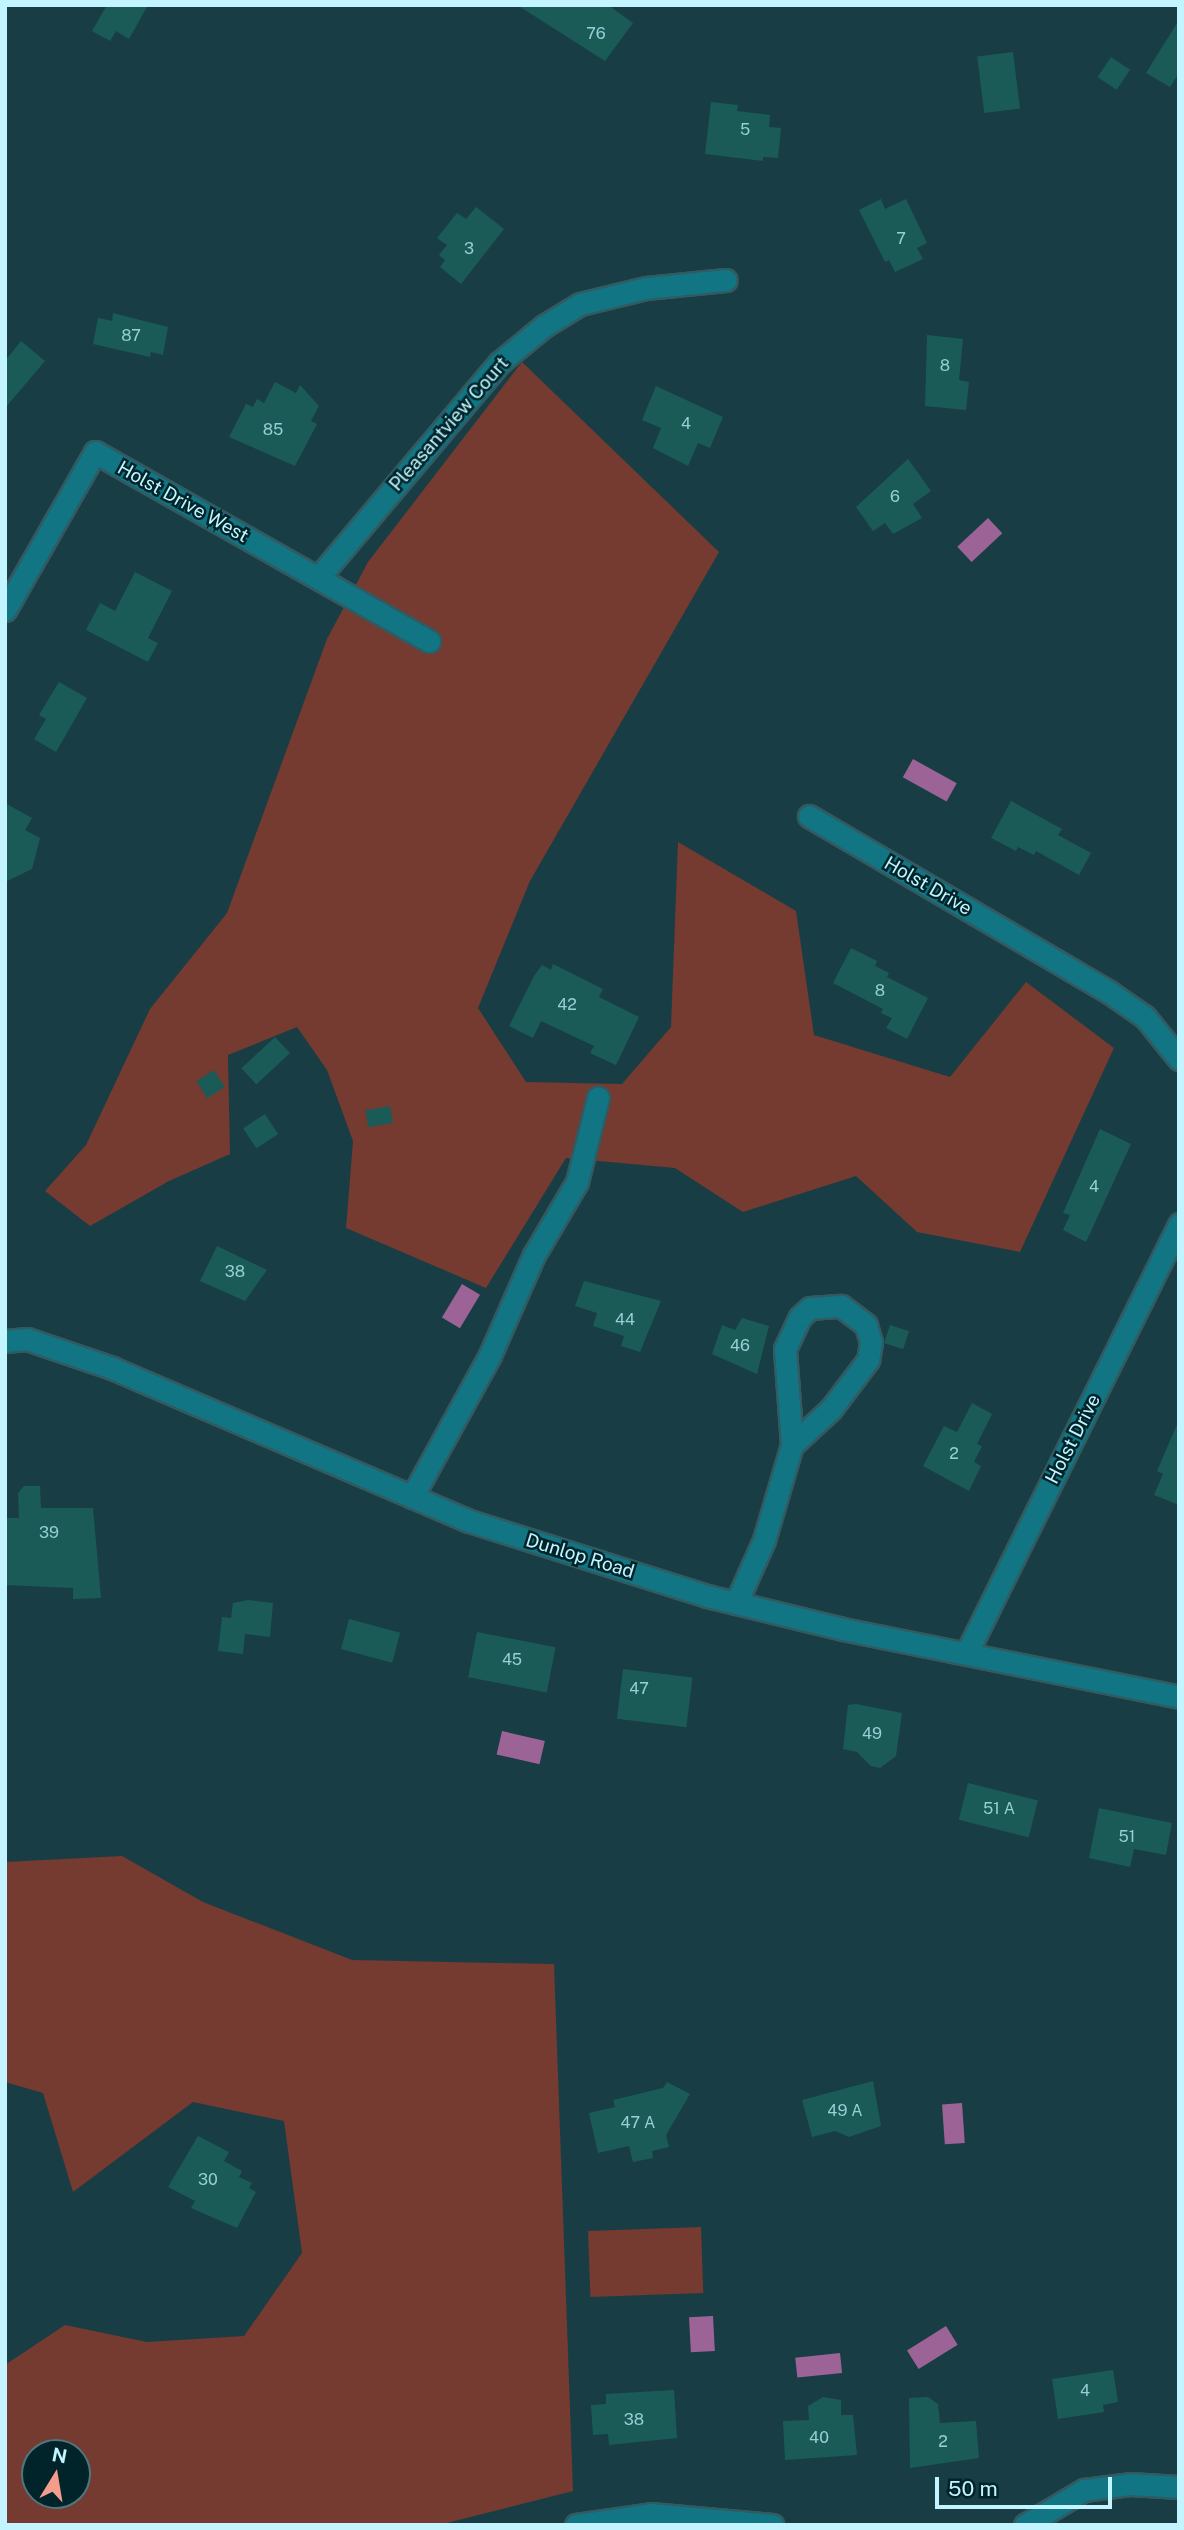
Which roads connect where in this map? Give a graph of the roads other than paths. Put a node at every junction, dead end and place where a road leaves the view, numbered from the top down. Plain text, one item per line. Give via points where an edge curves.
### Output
1 (726, 280) dead end
2 (318, 578) junction
3 (5, 610) edge
4 (429, 641) dead end
5 (809, 817) dead end
6 (1179, 1059) edge
7 (598, 1097) dead end
8 (1179, 1224) edge
9 (5, 1341) edge
10 (792, 1445) junction
11 (412, 1497) junction
12 (736, 1603) junction
13 (967, 1652) junction
14 (1179, 1697) edge
15 (1179, 2487) edge
16 (576, 2525) edge
17 (773, 2525) edge
18 (1024, 2525) edge

1 - 2 street, Pleasantview Court via 646,288 580,304 544,326 499,363
2 - 3 street, Holst Drive West via 95,452
2 - 4 street, Holst Drive West
5 - 6 street, Holst Drive via 1109,992 1145,1017
7 - 11 street via 578,1182 543,1237 491,1355
8 - 13 street, Holst Drive
9 - 11 street, Dunlop Road via 27,1339 111,1368
10 - 10 street via 785,1349 800,1317 810,1308 841,1306 866,1325 871,1342 868,1360 831,1409
10 - 12 street via 764,1540
11 - 12 street, Dunlop Road via 469,1521
12 - 13 street, Dunlop Road
13 - 14 street, Dunlop Road
15 - 18 street via 1130,2484 1084,2490
16 - 17 street via 651,2514

